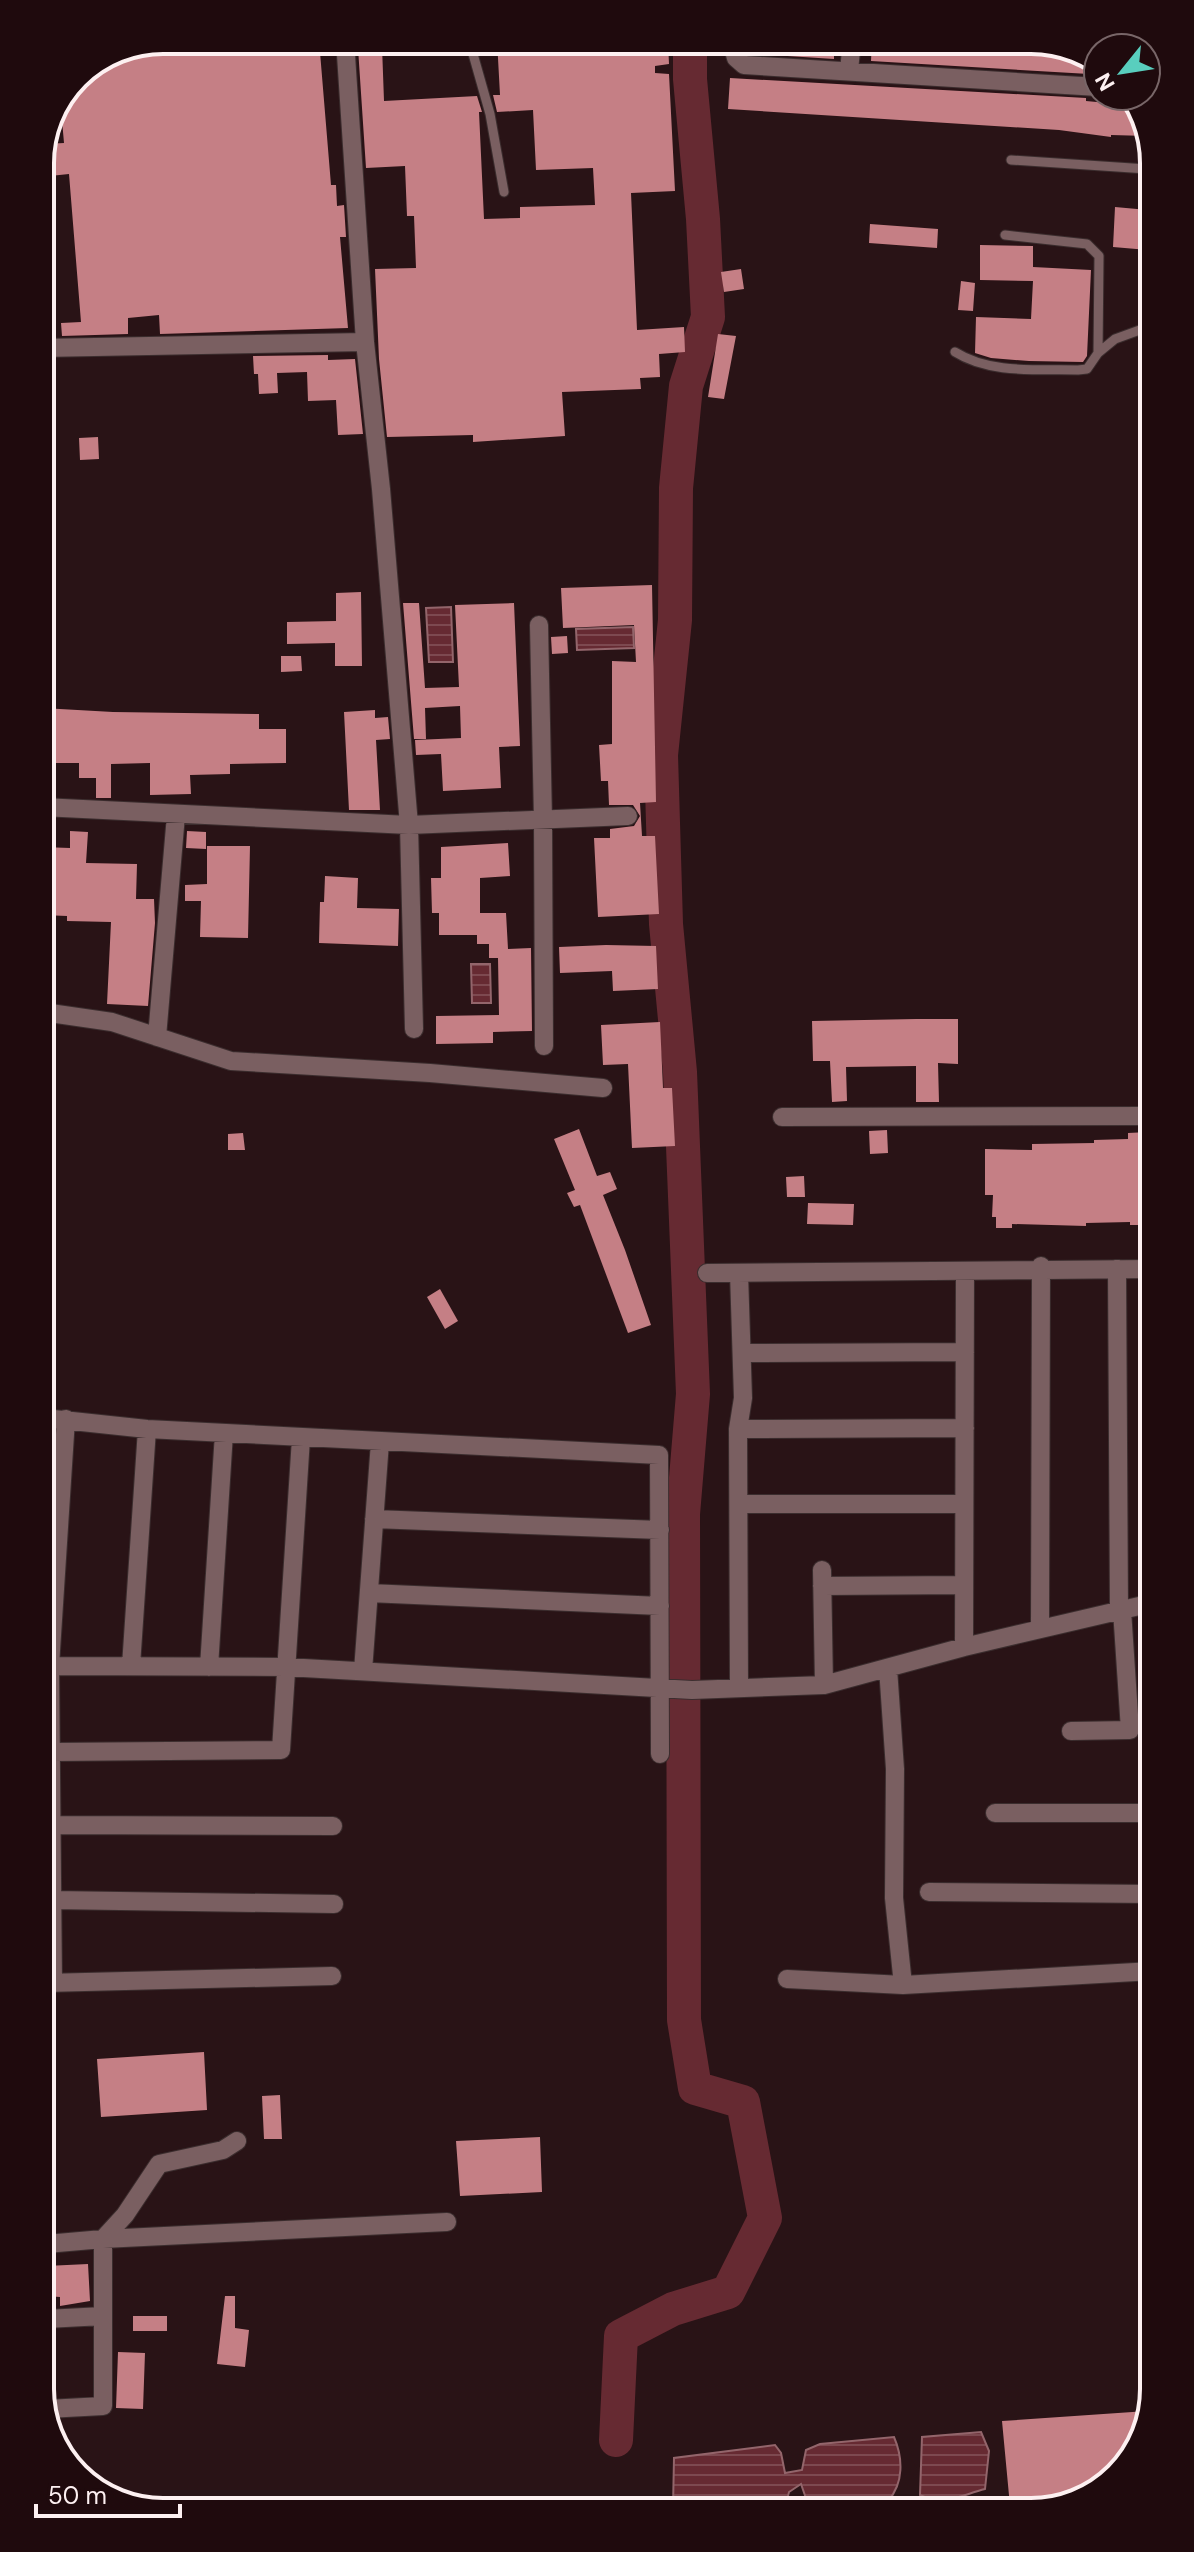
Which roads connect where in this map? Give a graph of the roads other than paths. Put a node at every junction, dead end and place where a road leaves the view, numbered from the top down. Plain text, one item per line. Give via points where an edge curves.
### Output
1 (346, 54) edge
2 (473, 54) edge
3 (735, 54) edge
4 (851, 54) edge
5 (849, 71) junction
6 (1082, 86) edge
7 (1011, 160) dead end
8 (1140, 169) edge
9 (504, 192) dead end
10 (1005, 235) dead end
11 (1140, 330) edge
12 (365, 342) junction
13 (54, 348) edge
14 (955, 352) dead end
15 (1098, 353) junction
16 (539, 625) dead end
17 (54, 808) edge
18 (176, 815) junction
19 (628, 816) dead end
20 (543, 820) junction
21 (409, 825) junction
22 (54, 1014) edge
23 (414, 1029) dead end
24 (157, 1037) junction
25 (544, 1046) dead end
26 (603, 1088) dead end
27 (1140, 1116) edge
28 (782, 1117) dead end
29 (1041, 1268) junction
30 (1117, 1269) junction
31 (1140, 1269) edge
32 (965, 1271) junction
33 (707, 1273) dead end
34 (739, 1273) junction
35 (965, 1352) junction
36 (742, 1353) junction
37 (54, 1418) edge
38 (66, 1419) junction
39 (965, 1428) junction
40 (147, 1429) junction
41 (738, 1429) junction
42 (224, 1433) junction
43 (301, 1438) junction
44 (380, 1442) junction
45 (54, 1485) edge
46 (739, 1504) junction
47 (964, 1504) junction
48 (374, 1519) junction
49 (660, 1530) junction
50 (964, 1585) junction
51 (369, 1593) junction
52 (660, 1606) junction
53 (1140, 1606) edge
54 (1120, 1610) junction
55 (1040, 1629) junction
56 (964, 1647) junction
57 (131, 1666) junction
58 (54, 1667) edge
59 (209, 1667) junction
60 (286, 1667) junction
61 (888, 1668) junction
62 (363, 1671) junction
63 (824, 1685) junction
64 (739, 1687) junction
65 (665, 1688) junction
66 (1071, 1731) dead end
67 (54, 1752) edge
68 (660, 1754) dead end
69 (995, 1813) dead end
70 (1140, 1813) edge
71 (54, 1825) edge
72 (333, 1826) dead end
73 (929, 1892) dead end
74 (1140, 1894) edge
75 (54, 1900) edge
76 (334, 1904) dead end
77 (1140, 1972) edge
78 (332, 1976) dead end
79 (787, 1979) dead end
80 (54, 1983) edge
81 (903, 1985) junction
82 (237, 2141) dead end
83 (447, 2222) dead end
84 (103, 2239) junction
85 (54, 2243) edge
86 (103, 2316) junction
87 (54, 2319) edge
88 (56, 2409) edge

1 - 12 street
2 - 9 lane
3 - 5 street via 744,65
4 - 5 street
5 - 6 street
7 - 8 lane
10 - 15 lane via 1095,249
11 - 15 lane via 1115,339
12 - 13 street
12 - 21 street
14 - 15 lane via 970,362 1000,367 1078,370 1087,369
16 - 20 street
17 - 18 street
18 - 21 street
18 - 24 street
19 - 20 street
20 - 21 street
20 - 25 street
21 - 23 street
22 - 24 street via 112,1022
24 - 26 street via 231,1061
27 - 28 street
29 - 30 street
29 - 32 street
29 - 55 street
30 - 31 street
30 - 54 street
32 - 34 street
32 - 35 street
33 - 34 street
34 - 36 street
35 - 36 street
35 - 39 street
36 - 41 street
37 - 38 street
38 - 40 street
38 - 45 street
39 - 41 street
39 - 47 street
40 - 42 street
40 - 57 street
41 - 46 street
42 - 43 street
42 - 59 street
43 - 44 street
43 - 60 street
44 - 48 street
44 - 49 street via 659,1455
46 - 47 street
46 - 64 street
47 - 50 street
48 - 49 street
48 - 51 street
49 - 52 street
50 - 56 street
50 - 63 street via 822,1578
51 - 52 street
51 - 62 street
52 - 65 street
53 - 54 street
54 - 55 street
54 - 66 street via 1130,1730
55 - 56 street
56 - 61 street
57 - 58 street
57 - 59 street
59 - 60 street
60 - 62 street
60 - 67 street via 281,1750
61 - 63 street
61 - 81 street via 895,1769 894,1898
62 - 65 street
63 - 64 street
64 - 65 street
65 - 68 street
69 - 70 street
71 - 72 street
73 - 74 street
75 - 76 street
77 - 81 street
78 - 80 street
79 - 81 street
82 - 84 street via 223,2150 159,2164
83 - 84 street
84 - 85 street
84 - 86 street
86 - 87 street
86 - 88 street via 103,2406

